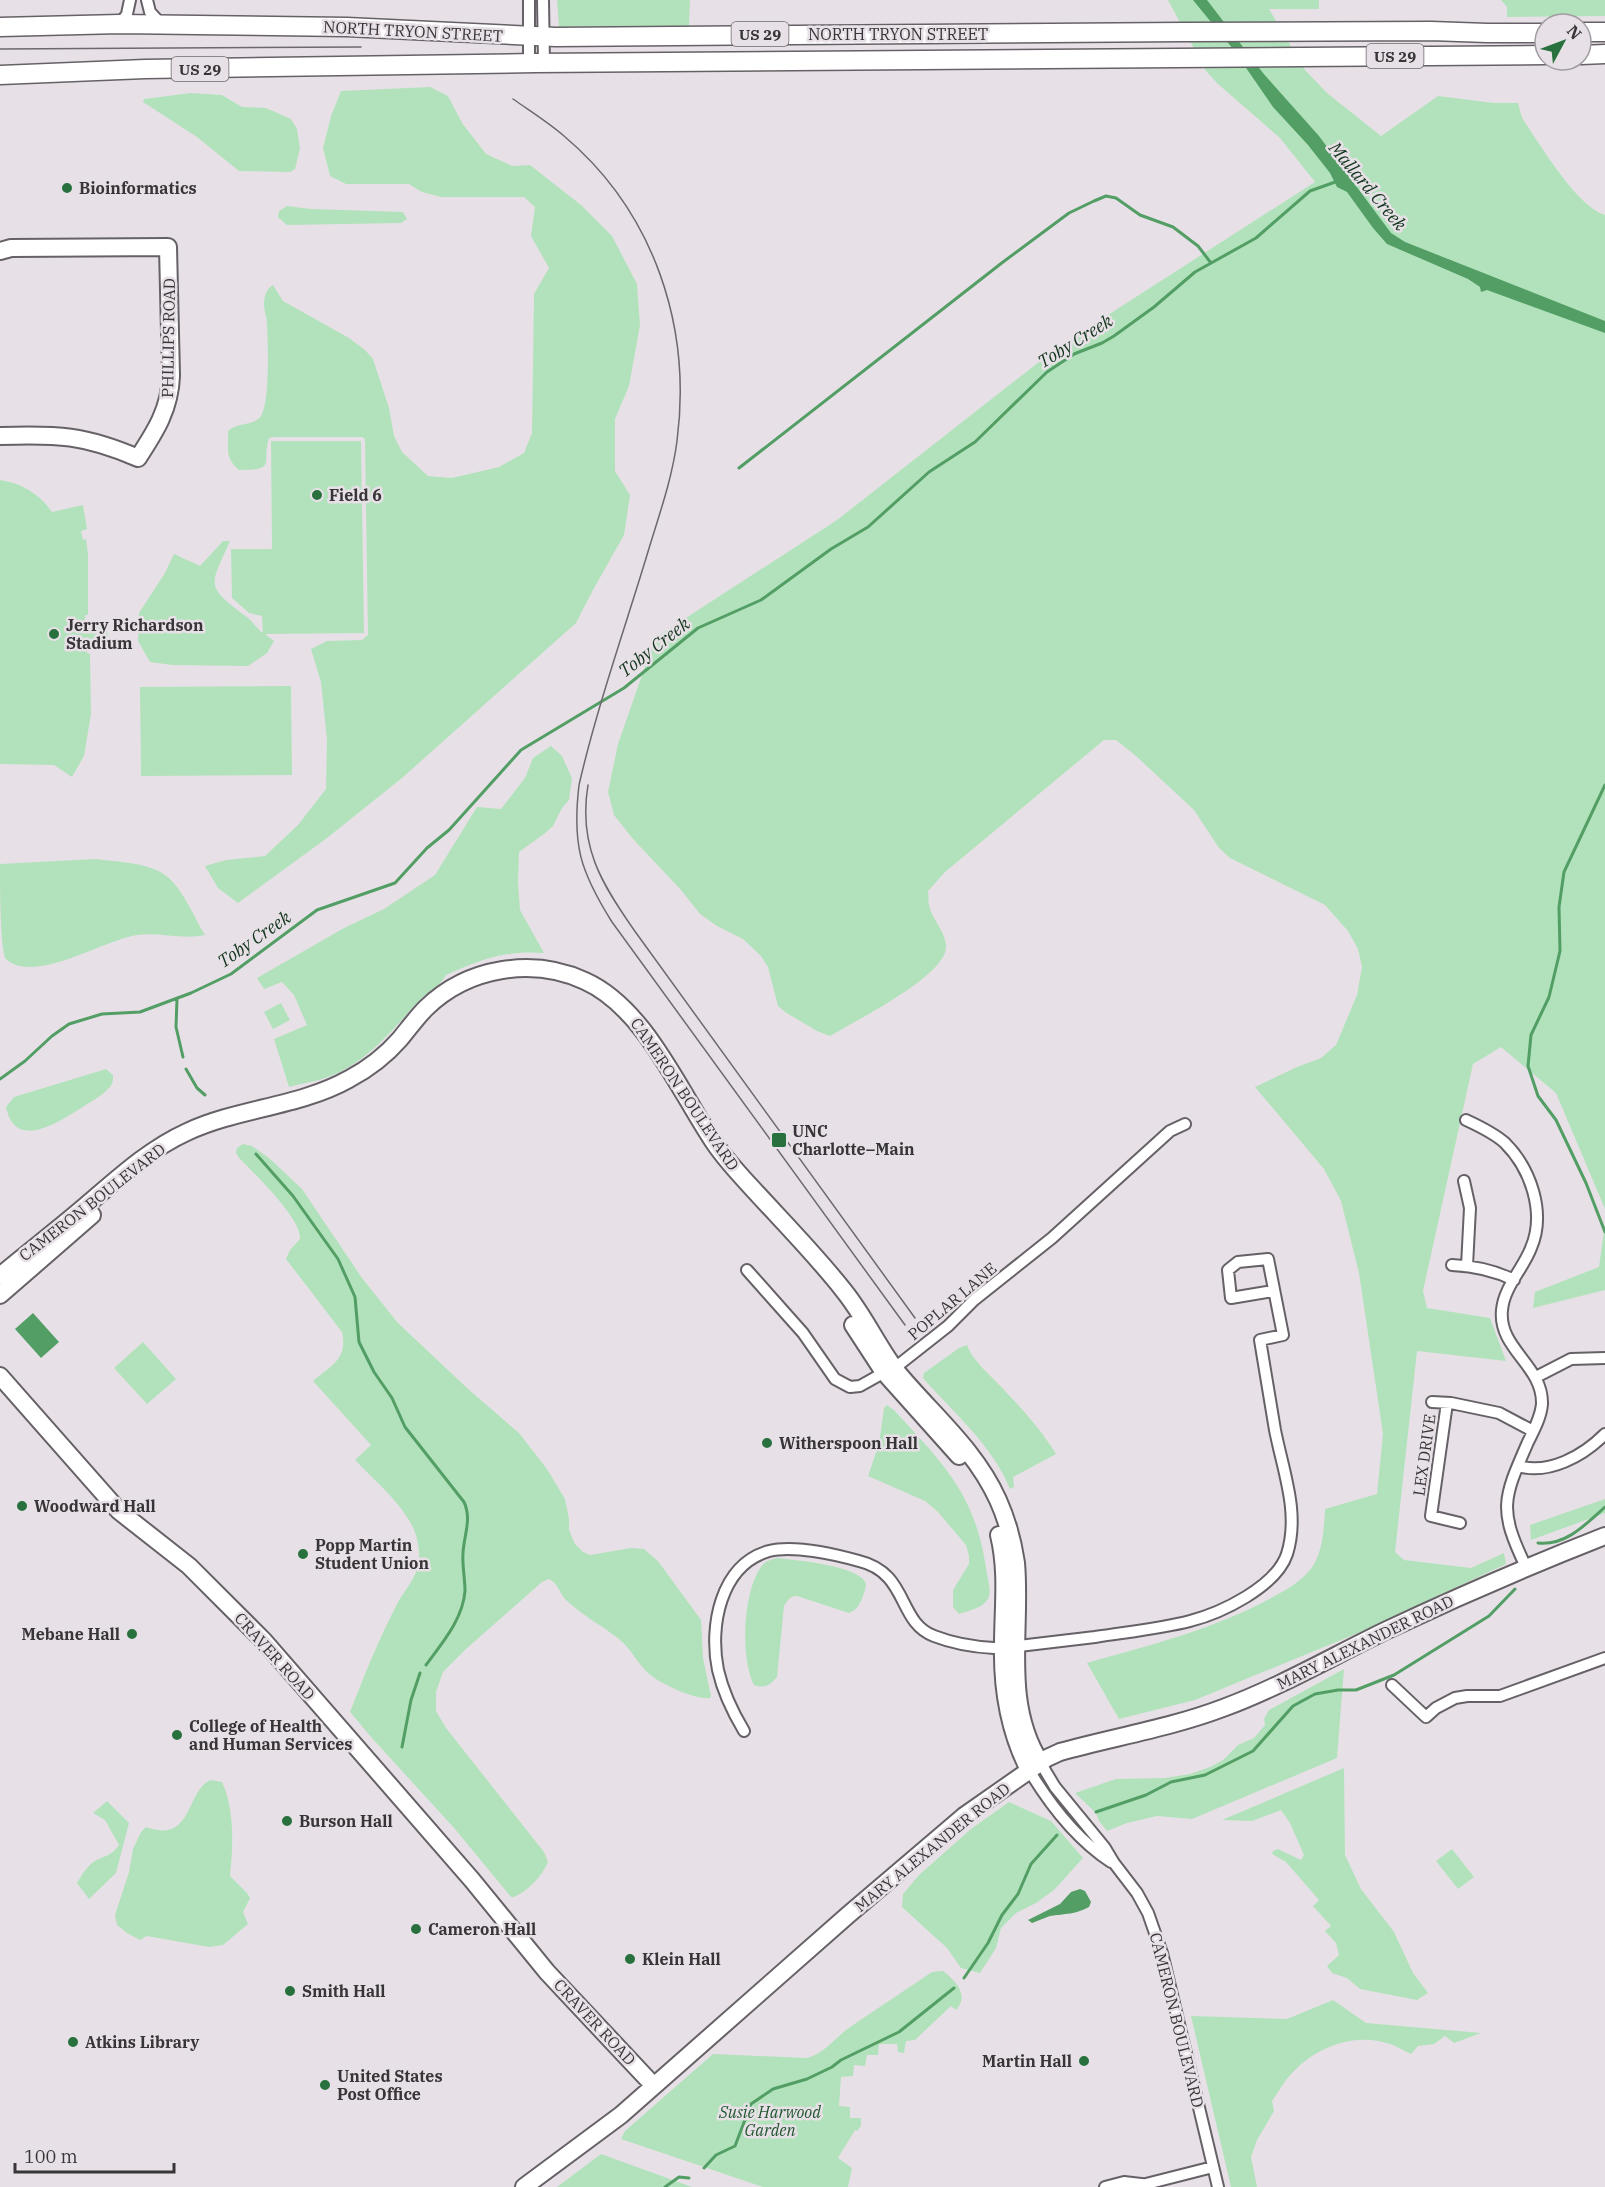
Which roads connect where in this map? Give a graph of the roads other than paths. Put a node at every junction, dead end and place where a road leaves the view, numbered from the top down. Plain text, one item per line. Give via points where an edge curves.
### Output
1 (130, 0) edge
2 (147, 0) edge
3 (529, 0) edge
4 (543, 0) edge
5 (120, 24) junction
6 (162, 25) junction
7 (0, 27) edge
8 (1533, 33) edge
9 (536, 37) junction
10 (1533, 43) edge
11 (1533, 55) edge
12 (1387, 56) junction
13 (536, 63) junction
14 (0, 75) edge
15 (4, 248) edge
16 (0, 436) edge
17 (1466, 1120) dead end
18 (1185, 1124) dead end
19 (708, 1144) junction
20 (1464, 1182) dead end
21 (1452, 1265) dead end
22 (1467, 1266) junction
23 (747, 1270) dead end
24 (0, 1276) edge
25 (1514, 1280) junction
26 (1274, 1291) junction
27 (0, 1295) edge
28 (1605, 1358) edge
29 (889, 1370) junction
30 (0, 1376) edge
31 (1536, 1377) junction
32 (1432, 1402) dead end
33 (1447, 1403) junction
34 (1533, 1431) junction
35 (1605, 1434) edge
36 (1518, 1466) junction
37 (1460, 1522) dead end
38 (1605, 1536) edge
39 (1526, 1567) junction
40 (1009, 1647) junction
41 (1605, 1658) edge
42 (1392, 1685) dead end
43 (744, 1731) dead end
44 (1034, 1766) junction
45 (654, 2086) junction
46 (1213, 2167) junction
47 (1137, 2185) edge
48 (524, 2187) edge
49 (1105, 2187) edge
50 (1218, 2187) edge

1 - 5 street
2 - 6 street via 150,12
3 - 9 street
4 - 9 street
5 - 6 main road, NORTH TRYON STREET / US 29
5 - 7 main road, NORTH TRYON STREET / US 29
6 - 9 main road, NORTH TRYON STREET / US 29 via 347,27
8 - 9 main road, NORTH TRYON STREET / US 29
9 - 13 street
10 - 12 main road via 1435,47
11 - 12 main road, NORTH TRYON STREET / US 29
12 - 13 main road, NORTH TRYON STREET / US 29
13 - 14 main road, NORTH TRYON STREET / US 29
15 - 16 street, PHILLIPS ROAD via 168,247 171,376 170,396 161,422 138,458 77,437
17 - 25 street via 1506,1144 1520,1162 1534,1195 1537,1212 1532,1248
18 - 29 street, POPLAR LANE via 1170,1131 1046,1243
19 - 24 street, CAMERON BOULEVARD via 639,1025 612,997 588,982 554,970 495,971 439,996 390,1050 342,1083 208,1123 171,1140
19 - 27 street, CAMERON BOULEVARD via 635,1039 604,1005 556,982 518,978 492,982 445,1005 381,1072 350,1091 184,1146 136,1178
19 - 29 street, CAMERON BOULEVARD via 721,1170 756,1201
20 - 22 street via 1470,1208
21 - 22 street
22 - 25 street via 1499,1272
23 - 29 street, POPLAR LANE via 796,1324 840,1383 855,1387
25 - 31 street via 1503,1304 1502,1325 1512,1346
26 - 26 street via 1268,1259 1238,1262 1228,1270 1231,1298
26 - 40 street via 1283,1335 1260,1340 1292,1511 1291,1538 1282,1564 1252,1592 1188,1622
28 - 31 street via 1571,1359
29 - 40 street, CAMERON BOULEVARD via 958,1455 988,1504 999,1533 1004,1564
30 - 45 street, CRAVER ROAD via 119,1511 199,1575 278,1656 547,1971
31 - 34 street via 1542,1404
32 - 33 street, LEX DRIVE
33 - 34 street, LEX DRIVE via 1498,1413
33 - 37 street, LEX DRIVE via 1431,1516
34 - 36 street
35 - 36 street via 1581,1453 1553,1466 1529,1470
36 - 39 street via 1509,1486 1506,1511
38 - 39 street, MARY ALEXANDER ROAD
39 - 44 street, MARY ALEXANDER ROAD via 1224,1708 1060,1752
40 - 43 street via 993,1648 928,1634 913,1620 892,1581 866,1563 800,1550 770,1551 750,1560 733,1575 716,1625 720,1679
40 - 44 street, CAMERON BOULEVARD via 1008,1710 1016,1741
41 - 42 street via 1500,1696 1459,1697 1426,1717
44 - 45 street, MARY ALEXANDER ROAD via 940,1836
44 - 46 street, CAMERON BOULEVARD via 1050,1804 1114,1863 1143,1903 1159,1944
45 - 48 street, MARY ALEXANDER ROAD via 599,2133
46 - 47 street
46 - 50 street, CAMERON BOULEVARD
47 - 49 street via 1124,2182

